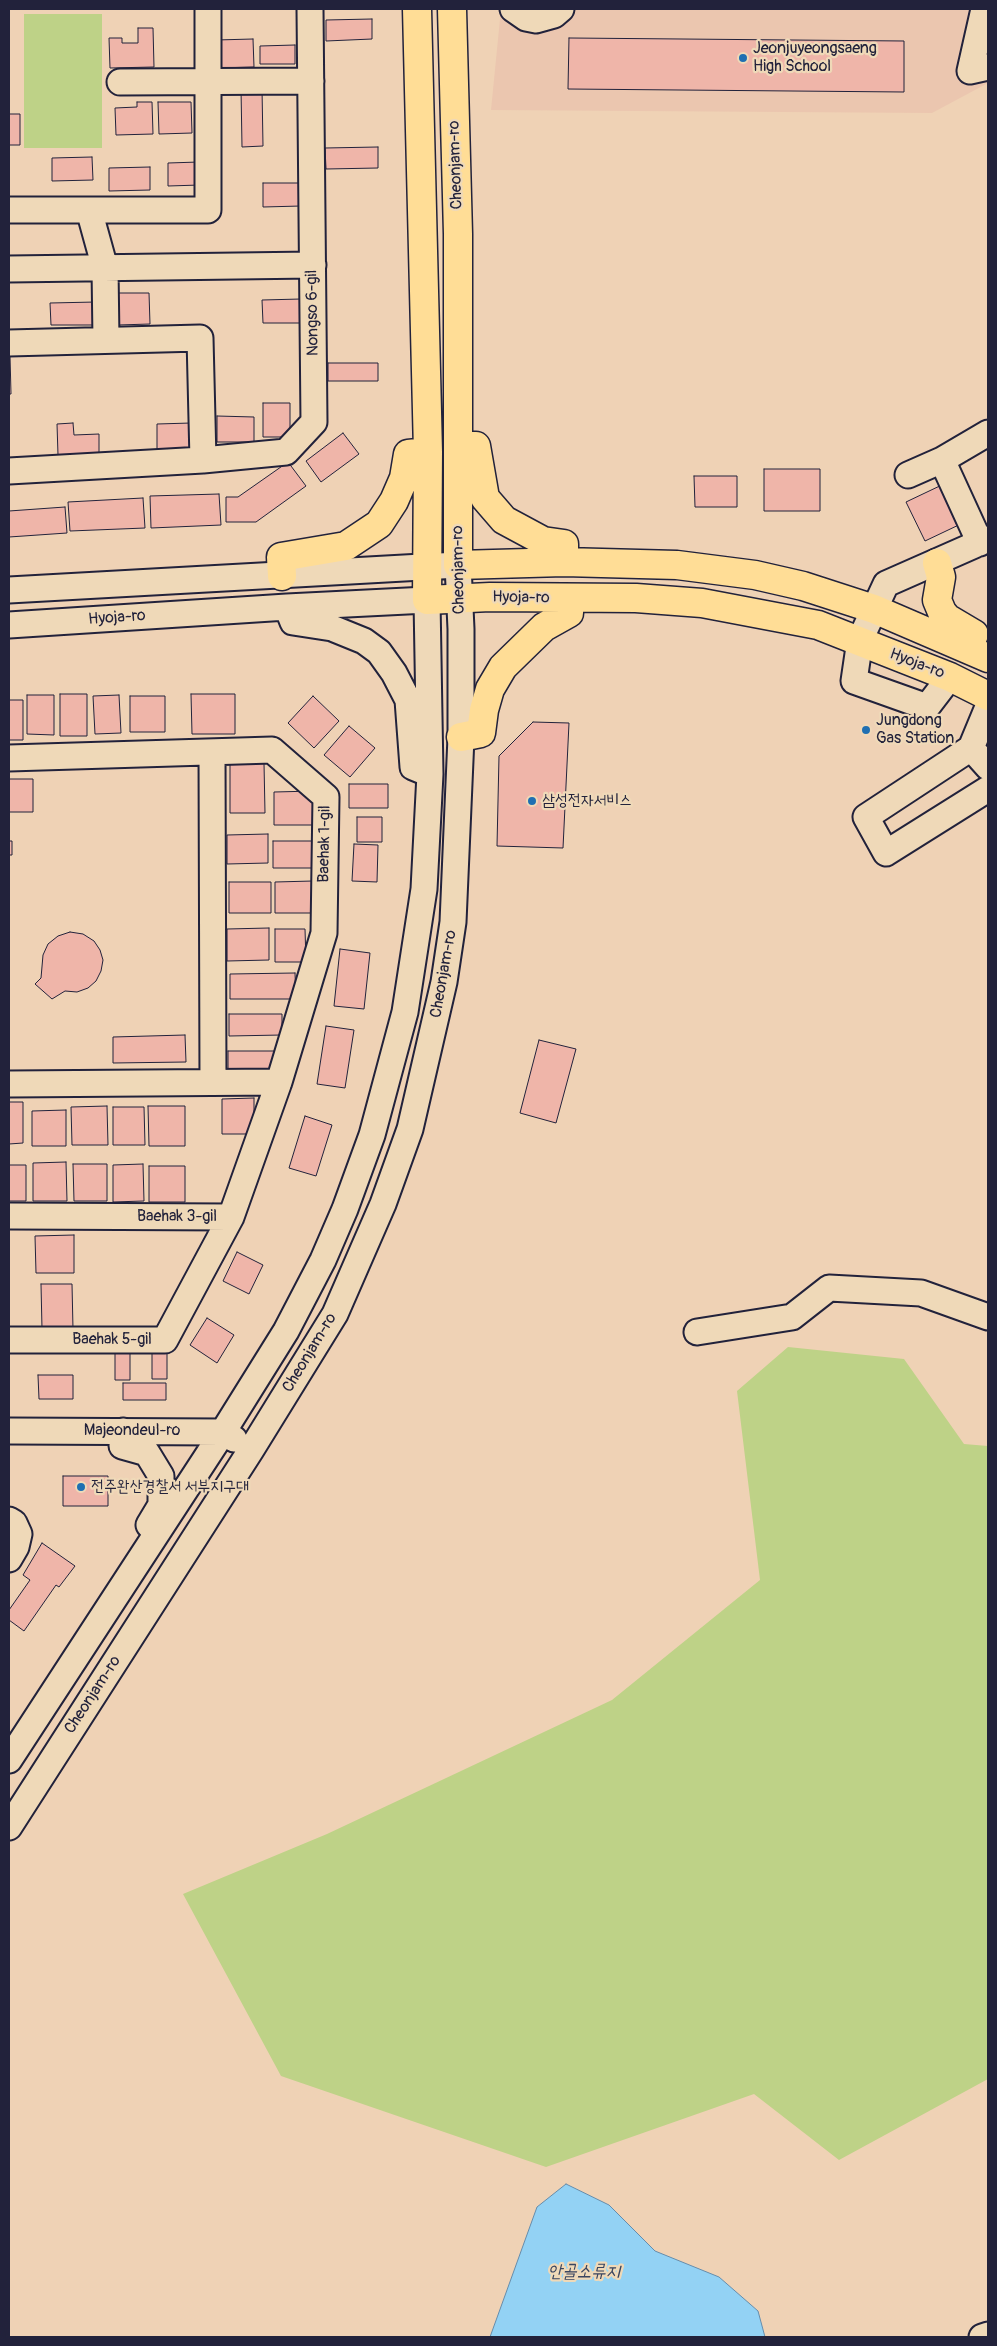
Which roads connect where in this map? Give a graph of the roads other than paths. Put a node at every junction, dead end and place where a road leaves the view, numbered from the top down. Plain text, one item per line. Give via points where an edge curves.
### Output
1 (208, 9) edge
2 (310, 9) edge
3 (418, 9) edge
4 (452, 9) edge
5 (513, 9) edge
6 (561, 9) edge
7 (984, 9) edge
8 (988, 67) edge
9 (208, 81) junction
10 (311, 81) junction
11 (120, 82) dead end
12 (9, 210) edge
13 (89, 210) junction
14 (313, 265) junction
15 (105, 268) junction
16 (9, 269) edge
17 (106, 340) junction
18 (9, 342) edge
19 (988, 433) edge
20 (458, 446) junction
21 (428, 452) junction
22 (204, 460) junction
23 (942, 460) junction
24 (9, 471) edge
25 (908, 475) dead end
26 (984, 541) edge
27 (564, 562) junction
28 (937, 563) junction
29 (458, 565) junction
30 (427, 566) junction
31 (282, 576) junction
32 (9, 590) edge
33 (459, 598) junction
34 (570, 599) junction
35 (427, 600) junction
36 (286, 607) junction
37 (874, 609) junction
38 (9, 625) edge
39 (860, 640) junction
40 (978, 653) edge
41 (950, 677) junction
42 (988, 696) edge
43 (988, 707) edge
44 (461, 736) junction
45 (970, 748) junction
46 (212, 752) junction
47 (9, 758) edge
48 (988, 767) edge
49 (430, 774) junction
50 (988, 789) edge
51 (324, 933) joint
52 (213, 1082) junction
53 (279, 1082) junction
54 (9, 1084) edge
55 (9, 1216) edge
56 (231, 1218) junction
57 (988, 1317) edge
58 (697, 1332) dead end
59 (9, 1340) edge
60 (9, 1431) edge
61 (123, 1431) junction
62 (223, 1432) junction
63 (250, 1450) junction
64 (9, 1520) edge
65 (155, 1537) junction
66 (9, 1559) edge
67 (9, 1760) edge
68 (9, 1827) edge
69 (988, 2335) edge
70 (982, 2337) edge

1 - 9 street
2 - 10 street, Nongso 6-gil
3 - 21 main road, Cheonjam-ro
4 - 20 main road, Cheonjam-ro via 458,234
5 - 6 street via 526,18 536,20 554,16
7 - 8 street via 970,71
9 - 10 street
9 - 11 street
9 - 13 street via 208,210
10 - 14 street, Nongso 6-gil
12 - 13 street
13 - 15 street
14 - 15 street
14 - 22 street, Nongso 6-gil via 314,422 286,452
15 - 16 street
15 - 17 street
17 - 18 street
17 - 22 street via 200,338
19 - 23 street
20 - 27 main road via 476,446 485,498 504,520 543,541 564,544
20 - 29 main road, Cheonjam-ro
21 - 30 main road, Cheonjam-ro
21 - 31 main road via 408,454 404,478 379,524 346,546 280,557
22 - 24 street, Nongso 6-gil
23 - 25 street
23 - 26 street
26 - 28 street
27 - 29 main road, Hyoja-ro
27 - 37 main road, Hyoja-ro via 676,565 755,575 804,586
28 - 37 street via 886,584
28 - 40 main road via 941,577 937,600 942,612 974,634
29 - 30 street, Hyoja-ro
29 - 33 street, Cheonjam-ro
30 - 31 street, Hyoja-ro
30 - 35 main road, Cheonjam-ro
31 - 32 street, Hyoja-ro
33 - 34 main road, Hyoja-ro
33 - 35 main road, Hyoja-ro
33 - 44 street, Cheonjam-ro
34 - 39 main road, Hyoja-ro via 636,598 702,603 818,625
34 - 44 main road via 569,613 544,627 503,667 490,689 481,733
35 - 36 street, Hyoja-ro
35 - 49 street, Cheonjam-ro
36 - 38 street, Hyoja-ro
36 - 49 street via 293,622 332,628 364,641 379,652 408,700 413,767
37 - 39 street
37 - 40 main road, Hyoja-ro
39 - 41 main road, Hyoja-ro
39 - 41 street via 854,681 927,707
41 - 42 main road, Hyoja-ro
43 - 45 street
44 - 63 street, Cheonjam-ro via 453,922 444,982 410,1129 383,1204 335,1314
45 - 48 street
45 - 50 street via 866,817 886,853
46 - 47 street, Baehak 1-gil
46 - 51 street, Baehak 1-gil via 272,750 326,797
46 - 52 street
49 - 62 street, Cheonjam-ro via 424,889 405,1012 372,1135 345,1210 322,1260 286,1331
51 - 53 street, Baehak 3-gil
52 - 53 street
52 - 54 street
53 - 56 street, Baehak 3-gil
55 - 56 street, Baehak 3-gil
56 - 59 street, Baehak 5-gil via 165,1340
57 - 58 street via 921,1293 829,1288 792,1317
60 - 61 street, Majeondeul-ro
61 - 62 street, Majeondeul-ro
61 - 65 street via 122,1446 147,1453 162,1476 161,1505 147,1530
62 - 63 street
62 - 65 street, Cheonjam-ro
63 - 68 street, Cheonjam-ro
64 - 66 street via 19,1534
65 - 67 street, Cheonjam-ro
69 - 70 street

